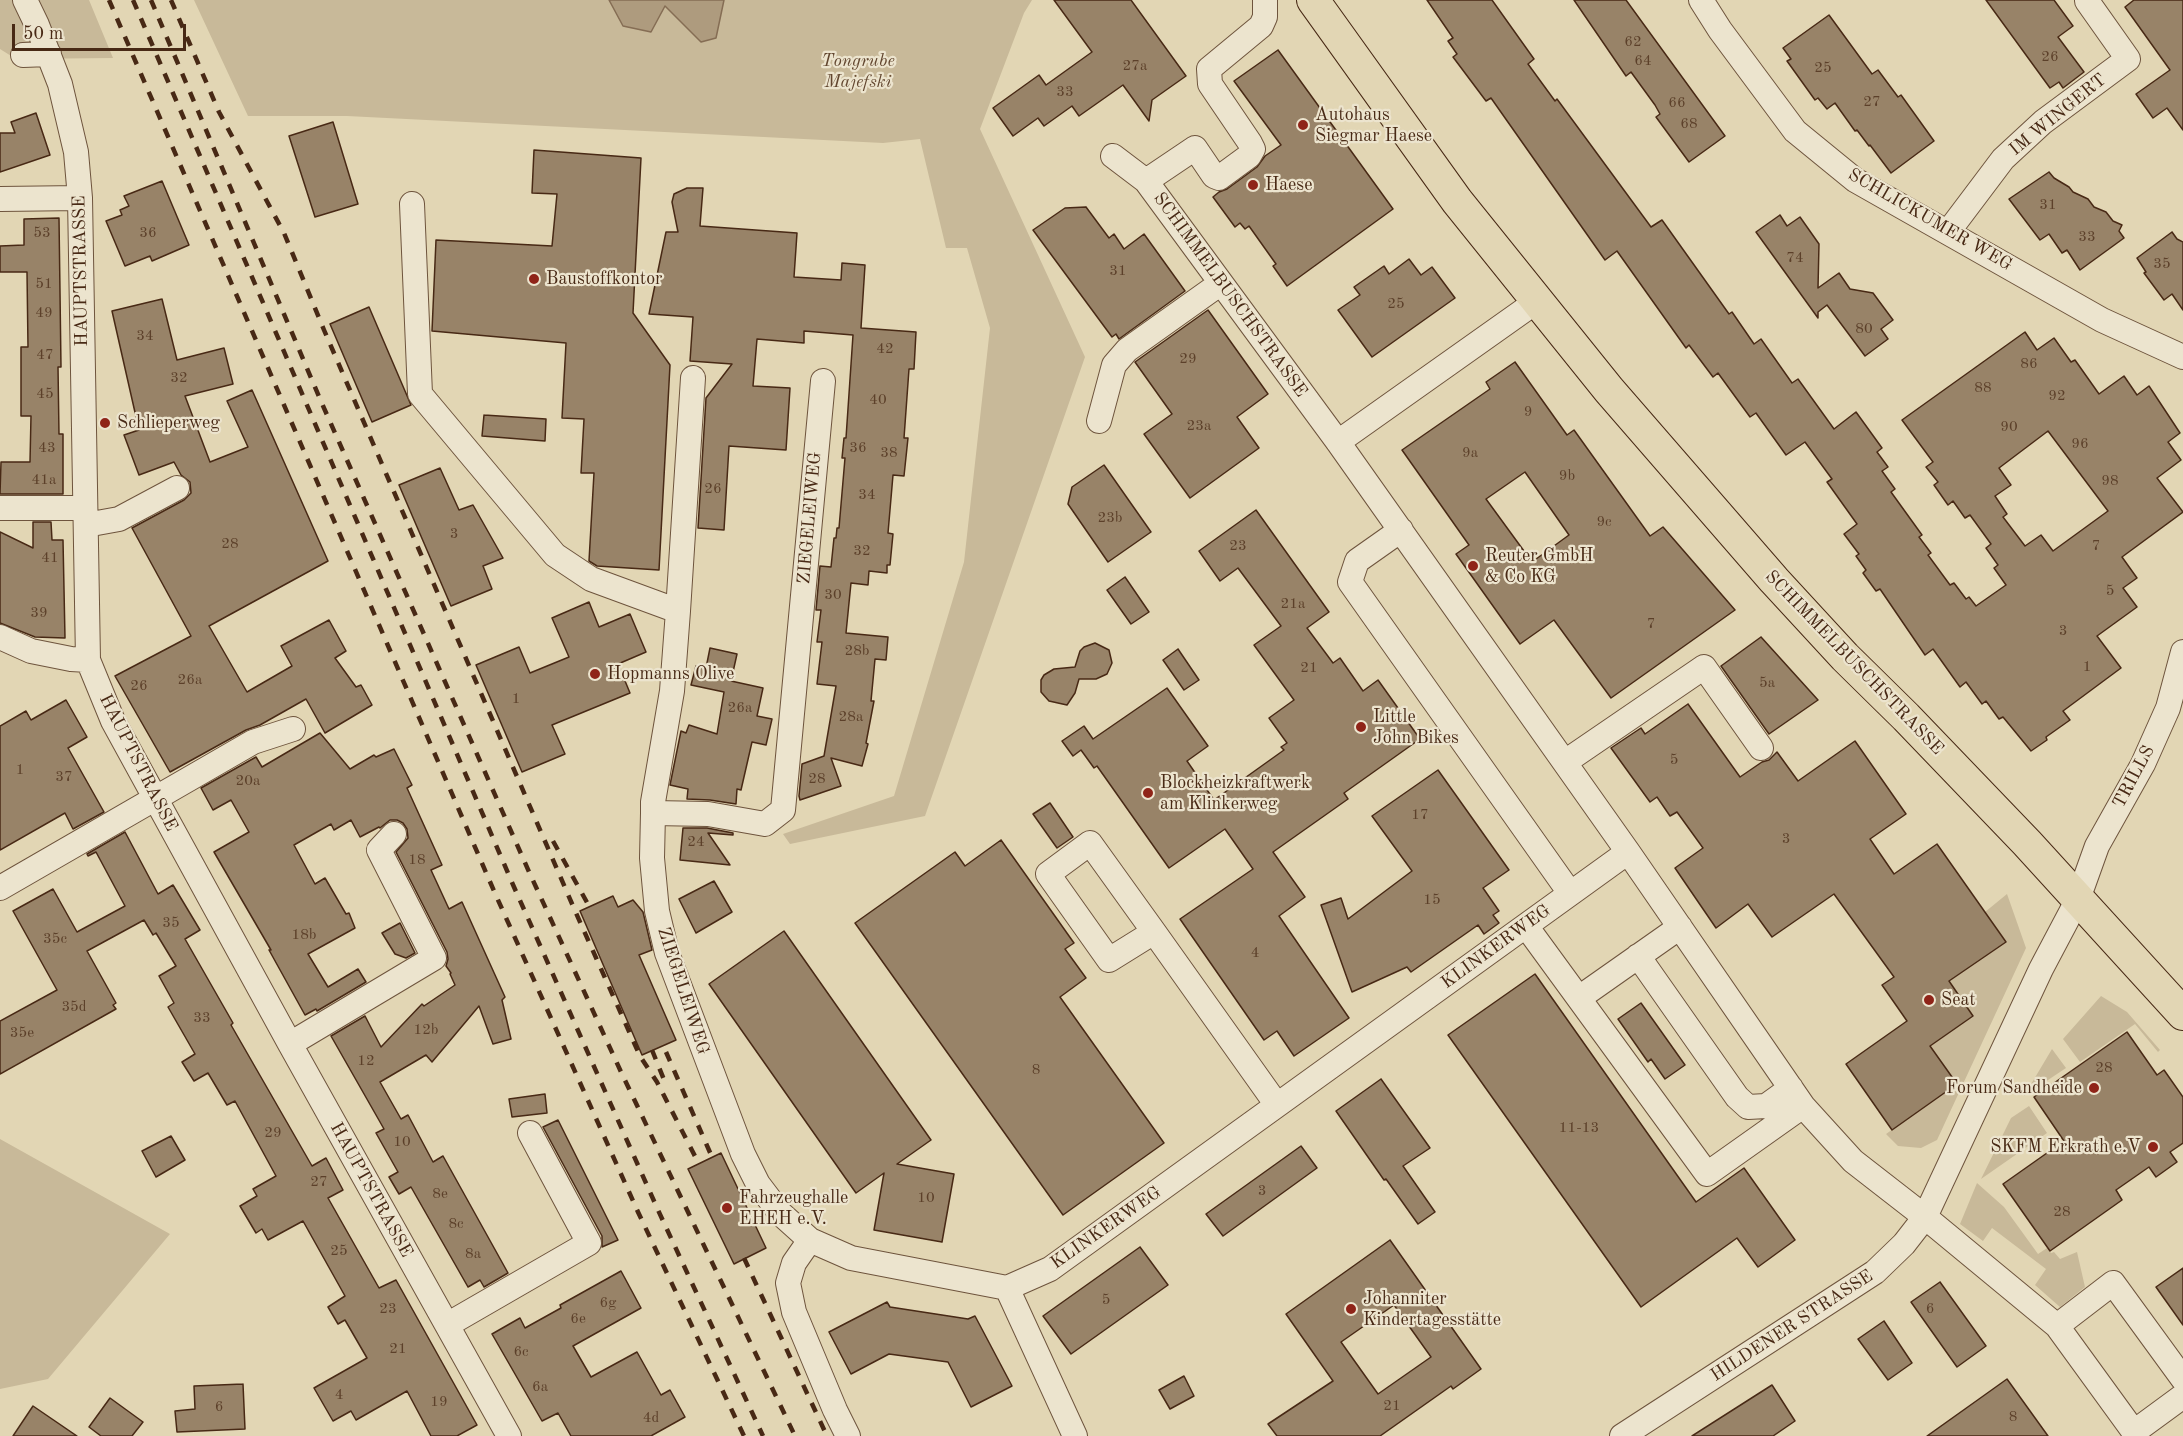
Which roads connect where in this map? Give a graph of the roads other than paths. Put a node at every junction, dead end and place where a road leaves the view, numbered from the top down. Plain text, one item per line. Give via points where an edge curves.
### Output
1 (25, 0) edge
2 (1265, 0) edge
3 (1313, 0) edge
4 (1701, 0) edge
5 (2087, 0) edge
6 (49, 54) junction
7 (23, 56) dead end
8 (1113, 156) dead end
9 (1146, 181) junction
10 (80, 198) junction
11 (0, 199) edge
12 (412, 204) dead end
13 (1948, 232) junction
14 (1221, 283) junction
15 (1537, 301) junction
16 (2183, 357) edge
17 (693, 378) dead end
18 (823, 381) dead end
19 (1099, 421) dead end
20 (1338, 442) junction
21 (177, 488) dead end
22 (5, 516) edge
23 (86, 516) junction
24 (1401, 530) junction
25 (678, 611) junction
26 (0, 637) edge
27 (2183, 652) edge
28 (88, 660) junction
29 (2175, 711) edge
30 (293, 729) dead end
31 (1761, 748) dead end
32 (1565, 762) junction
33 (154, 798) junction
34 (653, 813) junction
35 (394, 834) dead end
36 (1628, 852) junction
37 (0, 888) edge
38 (1570, 893) junction
39 (2078, 898) junction
40 (1526, 926) junction
41 (1680, 927) junction
42 (1155, 932) junction
43 (1638, 956) junction
44 (1579, 998) junction
45 (2183, 1014) edge
46 (290, 1044) junction
47 (1797, 1097) junction
48 (1277, 1105) junction
49 (530, 1133) dead end
50 (1925, 1217) junction
51 (810, 1240) junction
52 (1007, 1288) junction
53 (447, 1324) junction
54 (2057, 1326) junction
55 (2183, 1380) edge
56 (2183, 1396) edge
57 (509, 1436) edge
58 (848, 1436) edge
59 (1075, 1436) edge
60 (1622, 1436) edge

1 - 6 street, HAUPTSTRASSE
2 - 9 street via 1261,26 1209,69 1210,84 1250,142 1250,156 1219,178 1195,148
3 - 15 main road, SCHIMMELBUSCHSTRASSE via 1440,179
4 - 13 street, SCHLICKUMER WEG via 1795,131 1855,180
5 - 13 street, IM WINGERT via 2128,59 2043,122 2003,159
6 - 7 street
6 - 10 street, HAUPTSTRASSE via 76,152
8 - 9 street, SCHIMMELBUSCHSTRASSE
9 - 14 street, SCHIMMELBUSCHSTRASSE
10 - 11 street
10 - 23 street, HAUPTSTRASSE
12 - 25 street via 420,394 555,555 591,579
13 - 16 street, SCHLICKUMER WEG via 2102,320
14 - 19 street via 1127,350 1114,365
14 - 20 street, SCHIMMELBUSCHSTRASSE
15 - 20 street
15 - 39 main road, SCHIMMELBUSCHSTRASSE via 1774,580
17 - 25 street
18 - 34 street, ZIEGELEIWEG via 783,810 765,824 708,814
20 - 24 street, SCHIMMELBUSCHSTRASSE
21 - 23 street via 119,519
22 - 23 street
23 - 28 street, HAUPTSTRASSE
24 - 32 street, SCHIMMELBUSCHSTRASSE
24 - 38 street via 1357,561 1350,582
25 - 34 street via 672,691
26 - 28 street via 31,651
27 - 29 street, TRILLS
28 - 33 street, HAUPTSTRASSE via 113,721
29 - 39 street, TRILLS via 2097,846
30 - 33 street via 253,742
31 - 32 street via 1704,667
32 - 36 street, SCHIMMELBUSCHSTRASSE
33 - 37 street
33 - 46 street, HAUPTSTRASSE
34 - 51 street, ZIEGELEIWEG via 657,911 667,953 706,1060 758,1184 780,1213
35 - 46 street via 379,850 434,958
36 - 38 street, KLINKERWEG
36 - 41 street, SCHIMMELBUSCHSTRASSE
38 - 40 street, KLINKERWEG
39 - 45 main road, SCHIMMELBUSCHSTRASSE
39 - 50 street, HILDENER STRASSE
40 - 44 street
40 - 48 street, KLINKERWEG
41 - 43 street
41 - 47 street, SCHIMMELBUSCHSTRASSE
42 - 42 street via 1090,843 1048,874 1109,960
42 - 48 street
43 - 44 street
43 - 47 street via 1737,1097 1748,1107
44 - 47 street via 1707,1174
46 - 53 street, HAUPTSTRASSE
47 - 50 street, SCHIMMELBUSCHSTRASSE via 1853,1161
48 - 52 street, KLINKERWEG via 1050,1269
49 - 53 street via 589,1243
50 - 54 street, SCHIMMELBUSCHSTRASSE
50 - 60 street, HILDENER STRASSE via 1875,1272
51 - 52 street via 851,1258
51 - 58 street via 794,1263 788,1283 794,1312
52 - 59 street
53 - 57 street, HAUPTSTRASSE
54 - 55 street via 2113,1283
54 - 56 street, SCHIMMELBUSCHSTRASSE via 2134,1432

